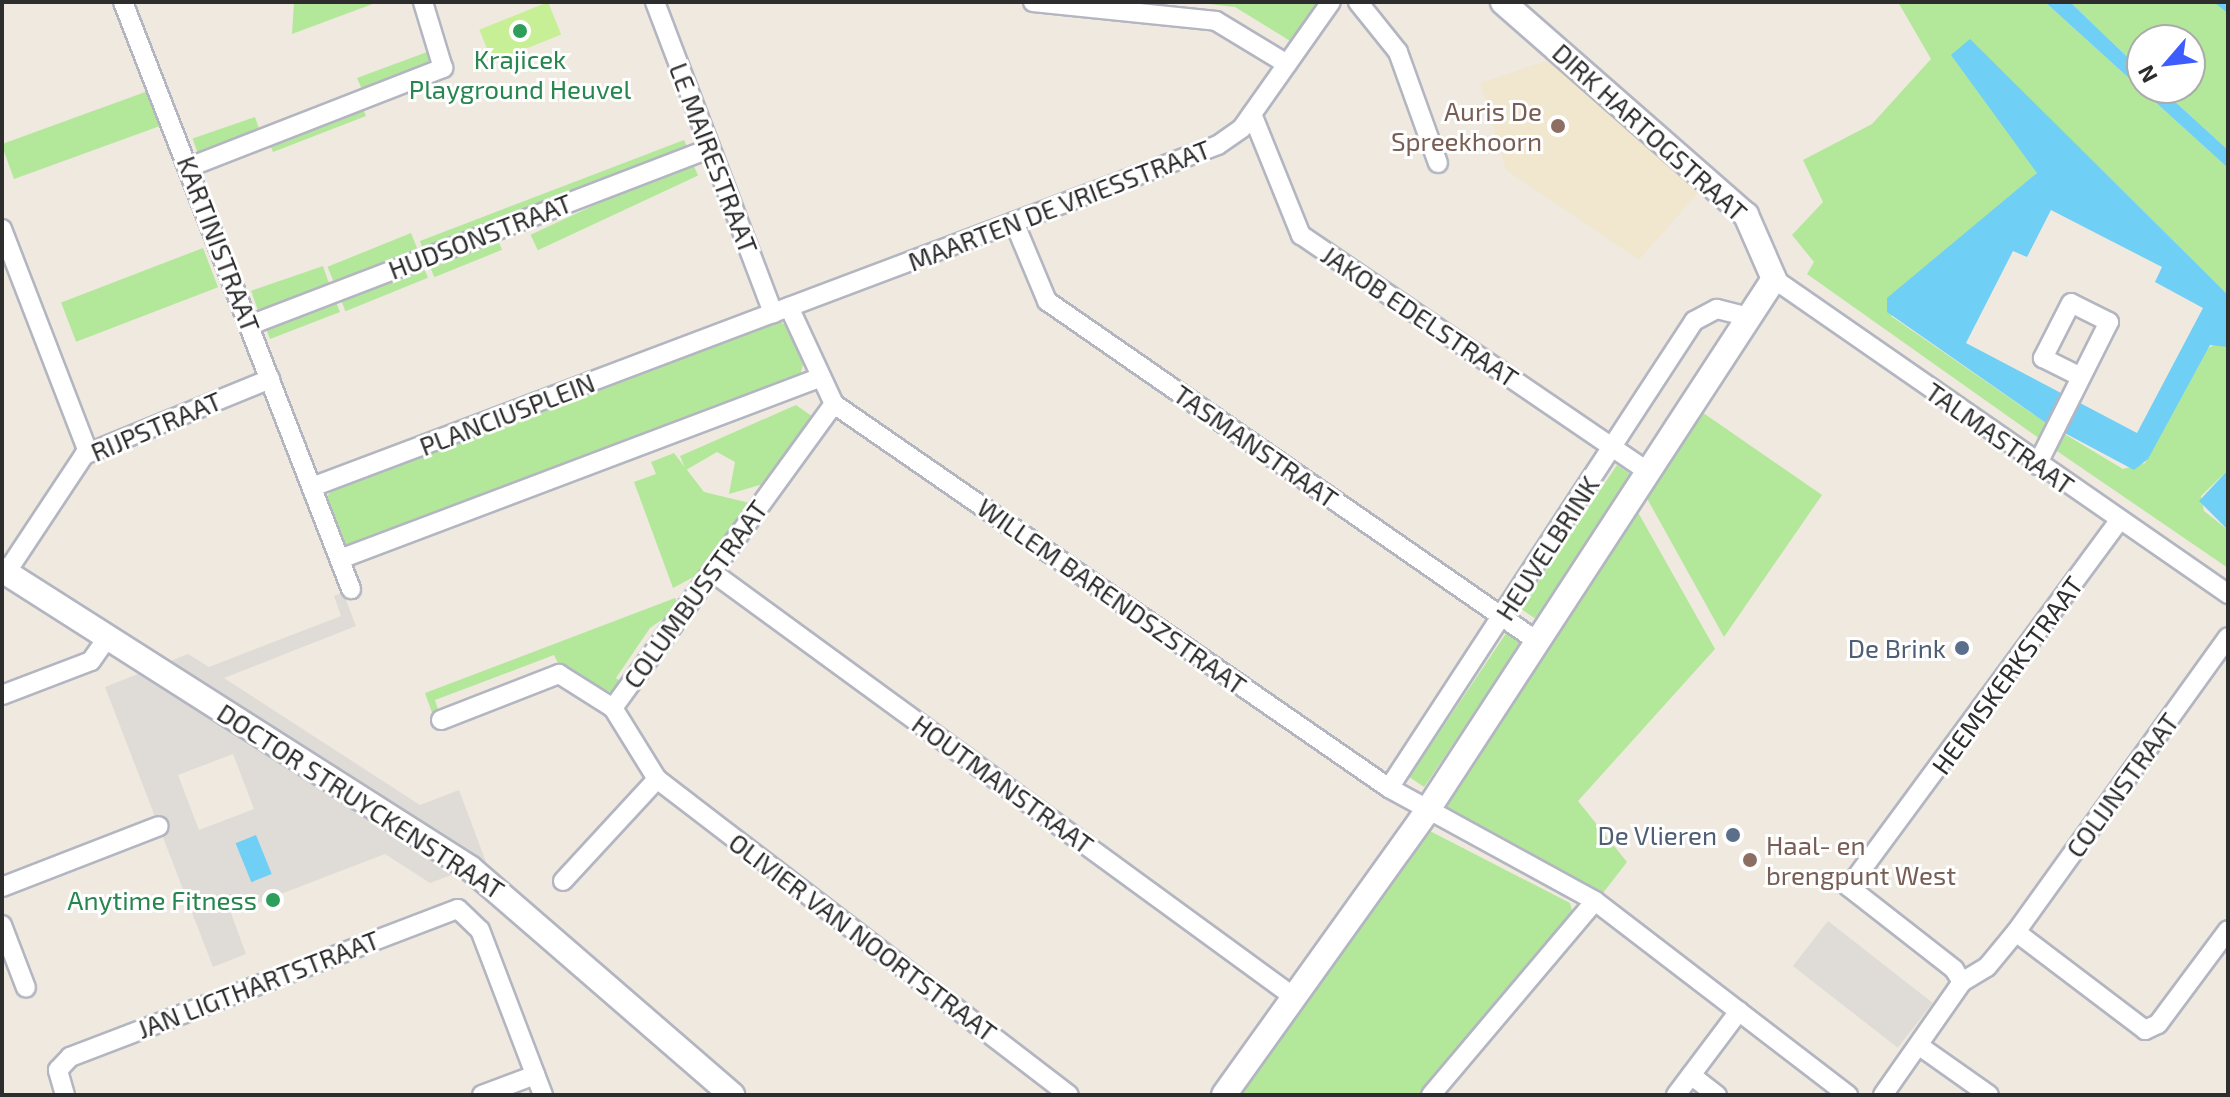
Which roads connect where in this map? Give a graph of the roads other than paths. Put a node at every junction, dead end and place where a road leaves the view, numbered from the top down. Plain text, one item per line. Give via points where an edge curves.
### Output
1 (123, 2) edge
2 (423, 2) edge
3 (655, 2) edge
4 (1033, 2) edge
5 (1331, 2) edge
6 (1358, 2) edge
7 (1503, 2) edge
8 (1287, 64) junction
9 (1252, 114) junction
10 (710, 148) junction
11 (1438, 163) dead end
12 (189, 167) junction
13 (1014, 222) junction
14 (2, 229) edge
15 (1774, 279) junction
16 (781, 310) junction
17 (1749, 317) junction
18 (250, 325) junction
19 (2081, 377) dead end
20 (819, 378) junction
21 (270, 379) junction
22 (834, 404) junction
23 (1613, 448) junction
24 (88, 452) junction
25 (2037, 465) junction
26 (1647, 471) junction
27 (312, 487) junction
28 (2118, 522) junction
29 (340, 559) junction
30 (4, 572) edge
31 (712, 572) junction
32 (351, 589) dead end
33 (2228, 594) edge
34 (1502, 617) junction
35 (108, 637) junction
36 (2228, 637) edge
37 (1537, 641) junction
38 (2, 695) edge
39 (613, 708) junction
40 (441, 720) dead end
41 (657, 779) junction
42 (1389, 788) junction
43 (1427, 811) junction
44 (159, 826) dead end
45 (563, 881) dead end
46 (2, 887) edge
47 (1595, 901) junction
48 (2, 925) edge
49 (2228, 930) edge
50 (2016, 932) junction
51 (1962, 982) junction
52 (26, 988) dead end
53 (1294, 997) junction
54 (1739, 1011) junction
55 (1921, 1047) junction
56 (535, 1075) junction
57 (1691, 1075) junction
58 (65, 1095) edge
59 (482, 1095) edge
60 (543, 1095) edge
61 (732, 1095) edge
62 (1069, 1095) edge
63 (1224, 1095) edge
64 (1431, 1095) edge
65 (1676, 1095) edge
66 (1717, 1095) edge
67 (1848, 1095) edge
68 (1883, 1095) edge
69 (1989, 1095) edge

1 - 12 street, KARTINISTRAAT
2 - 12 street via 443,68
3 - 10 street, LE MAIRESTRAAT
4 - 8 street via 1216,21
5 - 8 street, MAARTEN DE VRIESSTRAAT
6 - 11 street via 1398,52
7 - 15 street, DIRK HARTOGSTRAAT via 1746,215
8 - 9 street, MAARTEN DE VRIESSTRAAT
9 - 13 street, MAARTEN DE VRIESSTRAAT via 1218,145
9 - 23 street, JAKOB EDELSTRAAT via 1301,235
10 - 16 street, LE MAIRESTRAAT
10 - 18 street, HUDSONSTRAAT
12 - 18 street, KARTINISTRAAT
13 - 16 street, MAARTEN DE VRIESSTRAAT
13 - 34 street, TASMANSTRAAT via 1047,301
14 - 24 street
15 - 17 street, HEUVELBRINK
15 - 25 street, TALMASTRAAT
16 - 20 street
16 - 27 street, PLANCIUSPLEIN
17 - 23 street, HEUVELBRINK via 1717,309 1694,321
17 - 26 street, HEUVELBRINK
18 - 21 street, KARTINISTRAAT
19 - 25 street
20 - 22 street
20 - 29 street
21 - 24 street, RIJPSTRAAT
21 - 27 street, KARTINISTRAAT
22 - 31 street, COLUMBUSSTRAAT
22 - 42 street, WILLEM BARENDSZSTRAAT
23 - 26 street, JAKOB EDELSTRAAT
23 - 34 street, HEUVELBRINK
24 - 30 street, RIJPSTRAAT
25 - 28 street, TALMASTRAAT
26 - 37 street, HEUVELBRINK
27 - 29 street
28 - 33 street, TALMASTRAAT
28 - 51 street, HEEMSKERKSTRAAT via 1849,887
29 - 32 street
30 - 35 street, DOCTOR STRUYCKENSTRAAT
31 - 39 street, COLUMBUSSTRAAT
31 - 53 street, HOUTMANSTRAAT
34 - 37 street, TASMANSTRAAT
34 - 42 street, HEUVELBRINK
35 - 38 street via 91,661
35 - 61 street, DOCTOR STRUYCKENSTRAAT via 470,868
36 - 50 street, COLIJNSTRAAT
37 - 43 street, HEUVELBRINK
39 - 40 street, COLUMBUSSTRAAT via 559,674
39 - 41 street
41 - 45 street
41 - 62 street, OLIVIER VAN NOORTSTRAAT
42 - 43 street
43 - 47 street
43 - 53 street, HEUVELBRINK
44 - 46 street
47 - 54 street
47 - 64 street
48 - 52 street
49 - 50 street via 2158,1024 2145,1030
50 - 51 street, COLIJNSTRAAT via 1987,967
51 - 55 street
53 - 63 street, HEUVELBRINK
54 - 57 street
54 - 67 street
55 - 68 street
55 - 69 street
56 - 58 street, JAN LIGTHARTSTRAAT via 480,930 464,911 443,912 70,1057 58,1070
56 - 59 street
56 - 60 street
57 - 65 street
57 - 66 street

